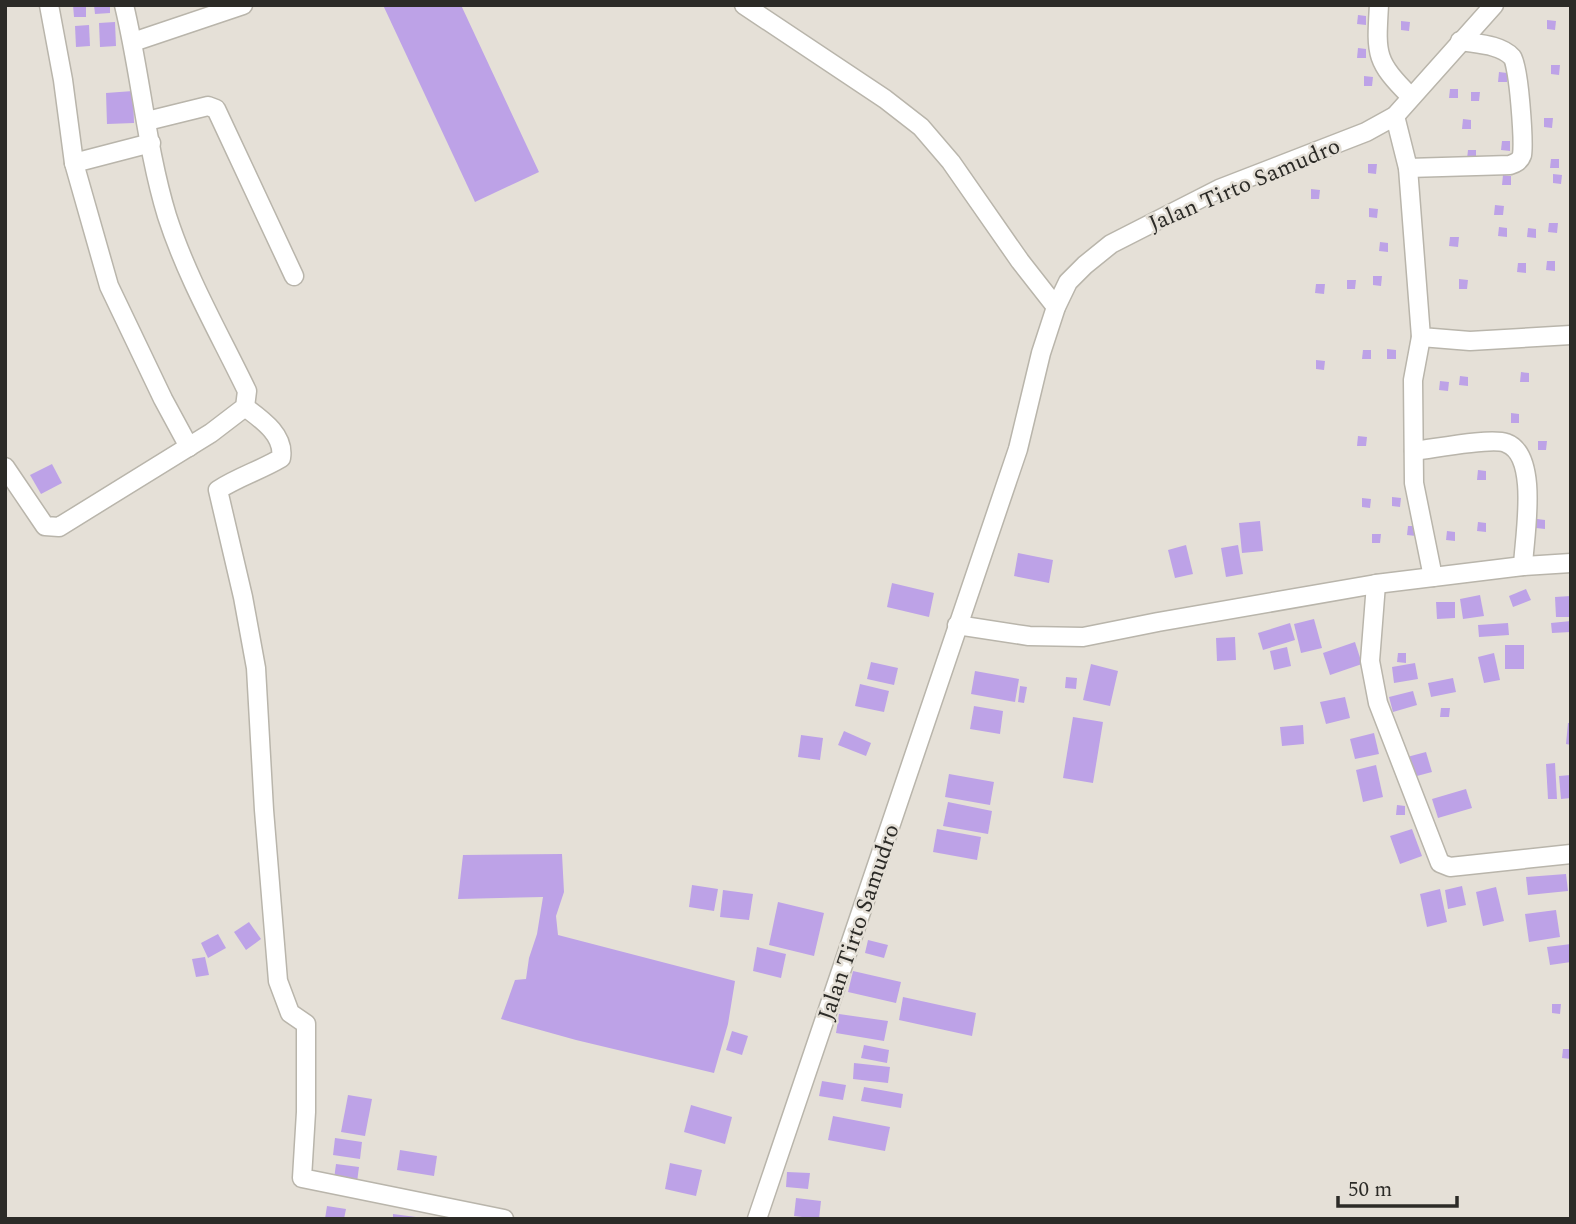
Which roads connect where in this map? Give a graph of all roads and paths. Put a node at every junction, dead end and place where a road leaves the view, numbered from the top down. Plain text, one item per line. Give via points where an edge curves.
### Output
1 (49, 5) edge
2 (124, 5) edge
3 (243, 5) edge
4 (744, 5) edge
5 (1380, 5) edge
6 (1494, 5) edge
7 (1460, 41) junction
8 (133, 42) junction
9 (1411, 97) junction
10 (1395, 116) junction
11 (147, 121) junction
12 (151, 143) junction
13 (74, 163) junction
14 (1408, 168) junction
15 (294, 276) dead end
16 (1056, 307) junction
17 (1571, 335) edge
18 (1421, 337) junction
19 (245, 407) junction
20 (189, 447) junction
21 (1414, 451) junction
22 (5, 467) edge
23 (1571, 564) edge
24 (1523, 566) junction
25 (1433, 577) junction
26 (1376, 584) junction
27 (957, 625) junction
28 (1571, 854) edge
29 (504, 1219) edge
30 (757, 1219) edge

1 - 13 street
2 - 8 street
3 - 8 street
4 - 16 street via 921,127
5 - 9 street via 1380,58
6 - 7 street, Jalan Tirto Samudro
7 - 9 street, Jalan Tirto Samudro
7 - 14 street via 1497,48 1515,62 1520,160 1510,165
8 - 11 street
9 - 10 street, Jalan Tirto Samudro
10 - 14 street
10 - 16 street, Jalan Tirto Samudro via 1366,132 1219,189 1111,244 1068,282
11 - 12 street
11 - 15 street via 216,108
12 - 13 street
12 - 19 street via 167,216 188,275 247,391
13 - 20 street via 109,286
14 - 18 street
16 - 27 street, Jalan Tirto Samudro via 1018,449
17 - 18 street via 1470,341
18 - 21 street via 1413,380
19 - 20 street
19 - 29 street via 269,425 283,454 218,490 256,668 278,981 290,1013 306,1024 302,1178
20 - 22 street via 60,527 45,526
21 - 24 street via 1498,441 1512,446 1528,480
21 - 25 street via 1416,501
23 - 24 street
24 - 25 street
25 - 26 street
26 - 27 street via 1083,638 1029,636
26 - 28 street via 1370,662 1378,703 1440,863 1450,867
27 - 30 street, Jalan Tirto Samudro

